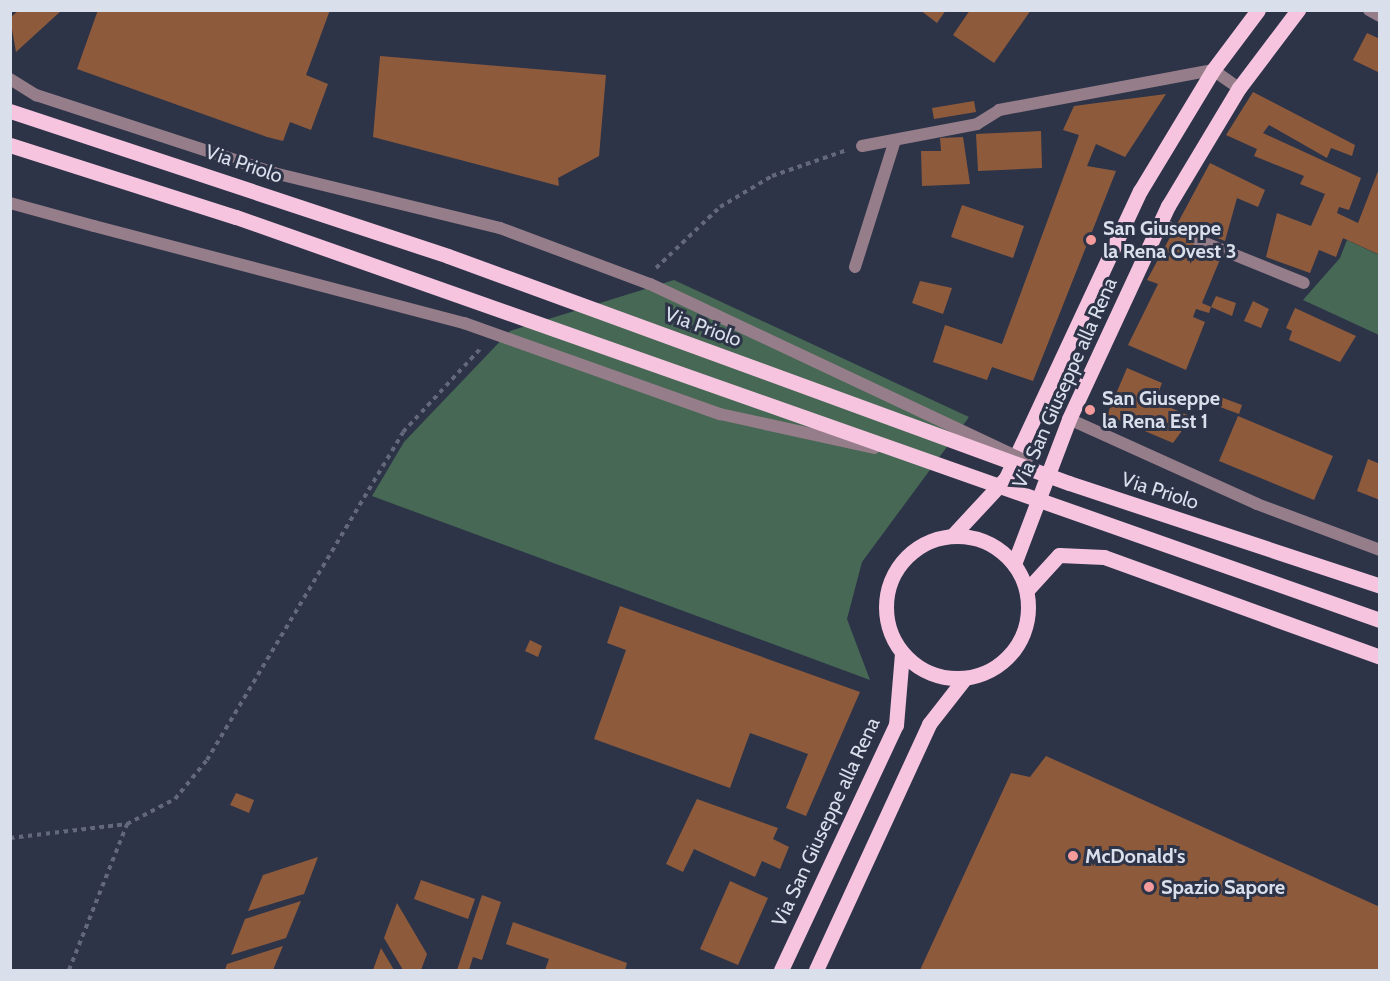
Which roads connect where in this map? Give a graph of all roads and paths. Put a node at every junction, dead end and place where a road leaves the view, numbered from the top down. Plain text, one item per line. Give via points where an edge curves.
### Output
1 (1258, 10) edge
2 (1298, 10) edge
3 (1369, 10) edge
4 (1380, 16) edge
5 (1213, 70) junction
6 (10, 79) edge
7 (1239, 88) junction
8 (10, 111) edge
9 (895, 140) junction
10 (10, 145) edge
11 (861, 146) joint
12 (10, 203) edge
13 (1159, 224) junction
14 (1174, 230) dead end
15 (1198, 240) dead end
16 (855, 267) dead end
17 (644, 274) dead end
18 (1304, 283) dead end
19 (486, 342) dead end
20 (1069, 418) junction
21 (890, 451) junction
22 (1069, 483) junction
23 (953, 535) junction
24 (1380, 550) edge
25 (1014, 564) junction
26 (1380, 586) edge
27 (1027, 590) junction
28 (1380, 620) edge
29 (902, 652) junction
30 (1380, 657) edge
31 (965, 678) junction
32 (127, 824) junction
33 (10, 838) edge
34 (69, 970) edge
35 (781, 970) edge
36 (816, 970) edge

1 - 5 main road, Via San Giuseppe alla Rena
2 - 7 main road, Via San Giuseppe alla Rena
3 - 4 street
5 - 7 street
5 - 9 street via 999,110 977,124
5 - 23 main road, Via San Giuseppe alla Rena via 1140,191 1006,478
6 - 22 street, bridge via 36,95 274,173 500,228 650,284 958,425
7 - 13 main road, Via San Giuseppe alla Rena
8 - 22 main road, Via Priolo, bridge via 448,256
9 - 11 street
9 - 16 street
10 - 21 main road, bridge via 236,217
11 - 17 path via 772,176 720,207
12 - 21 street, bridge via 464,323 720,414
13 - 14 street
13 - 20 main road, Via San Giuseppe alla Rena
15 - 18 street
19 - 32 path via 403,432 207,760 175,799
20 - 24 street via 1257,504
20 - 25 main road, Via San Giuseppe alla Rena
21 - 28 main road, bridge
22 - 26 main road, Via Priolo
23 - 25 main road via 977,537
23 - 29 main road via 928,541 906,556 891,578 885,603 888,630
25 - 27 main road
27 - 30 main road via 1059,555 1104,557
27 - 31 main road via 1028,618 1019,642 1003,662
29 - 31 main road via 919,668
29 - 35 main road, Via San Giuseppe alla Rena via 896,725
31 - 36 main road via 929,724
32 - 33 path
32 - 34 path

